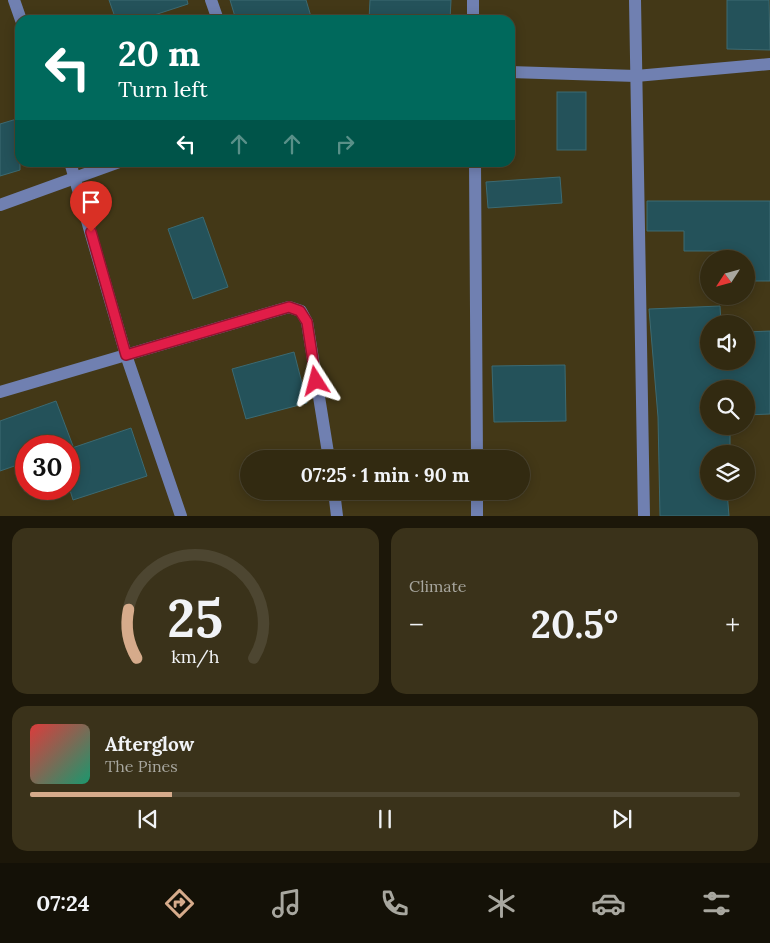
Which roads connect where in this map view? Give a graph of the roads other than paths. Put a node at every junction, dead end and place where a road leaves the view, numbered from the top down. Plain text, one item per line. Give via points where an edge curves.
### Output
1 (14, 0) edge
2 (211, 0) edge
3 (473, 0) edge
4 (635, 0) edge
5 (19, 15) edge
6 (216, 15) edge
7 (474, 15) edge
8 (770, 64) edge
9 (515, 72) edge
10 (636, 76) junction
11 (72, 167) edge
12 (106, 167) edge
13 (475, 167) edge
14 (76, 179) junction
15 (0, 205) edge
16 (126, 355) junction
17 (0, 392) edge
18 (327, 450) edge
19 (477, 450) edge
20 (335, 500) edge
21 (477, 500) edge
22 (181, 516) edge
23 (337, 516) edge
24 (477, 516) edge
25 (644, 516) edge

1 - 5 street
2 - 6 street
3 - 7 street
4 - 10 street
8 - 10 street
9 - 10 street
10 - 25 street
11 - 14 street
12 - 14 street
13 - 19 street
14 - 15 street
14 - 16 street
16 - 17 street
16 - 18 street via 289,307 300,311 307,322
16 - 22 street
20 - 23 street
21 - 24 street

